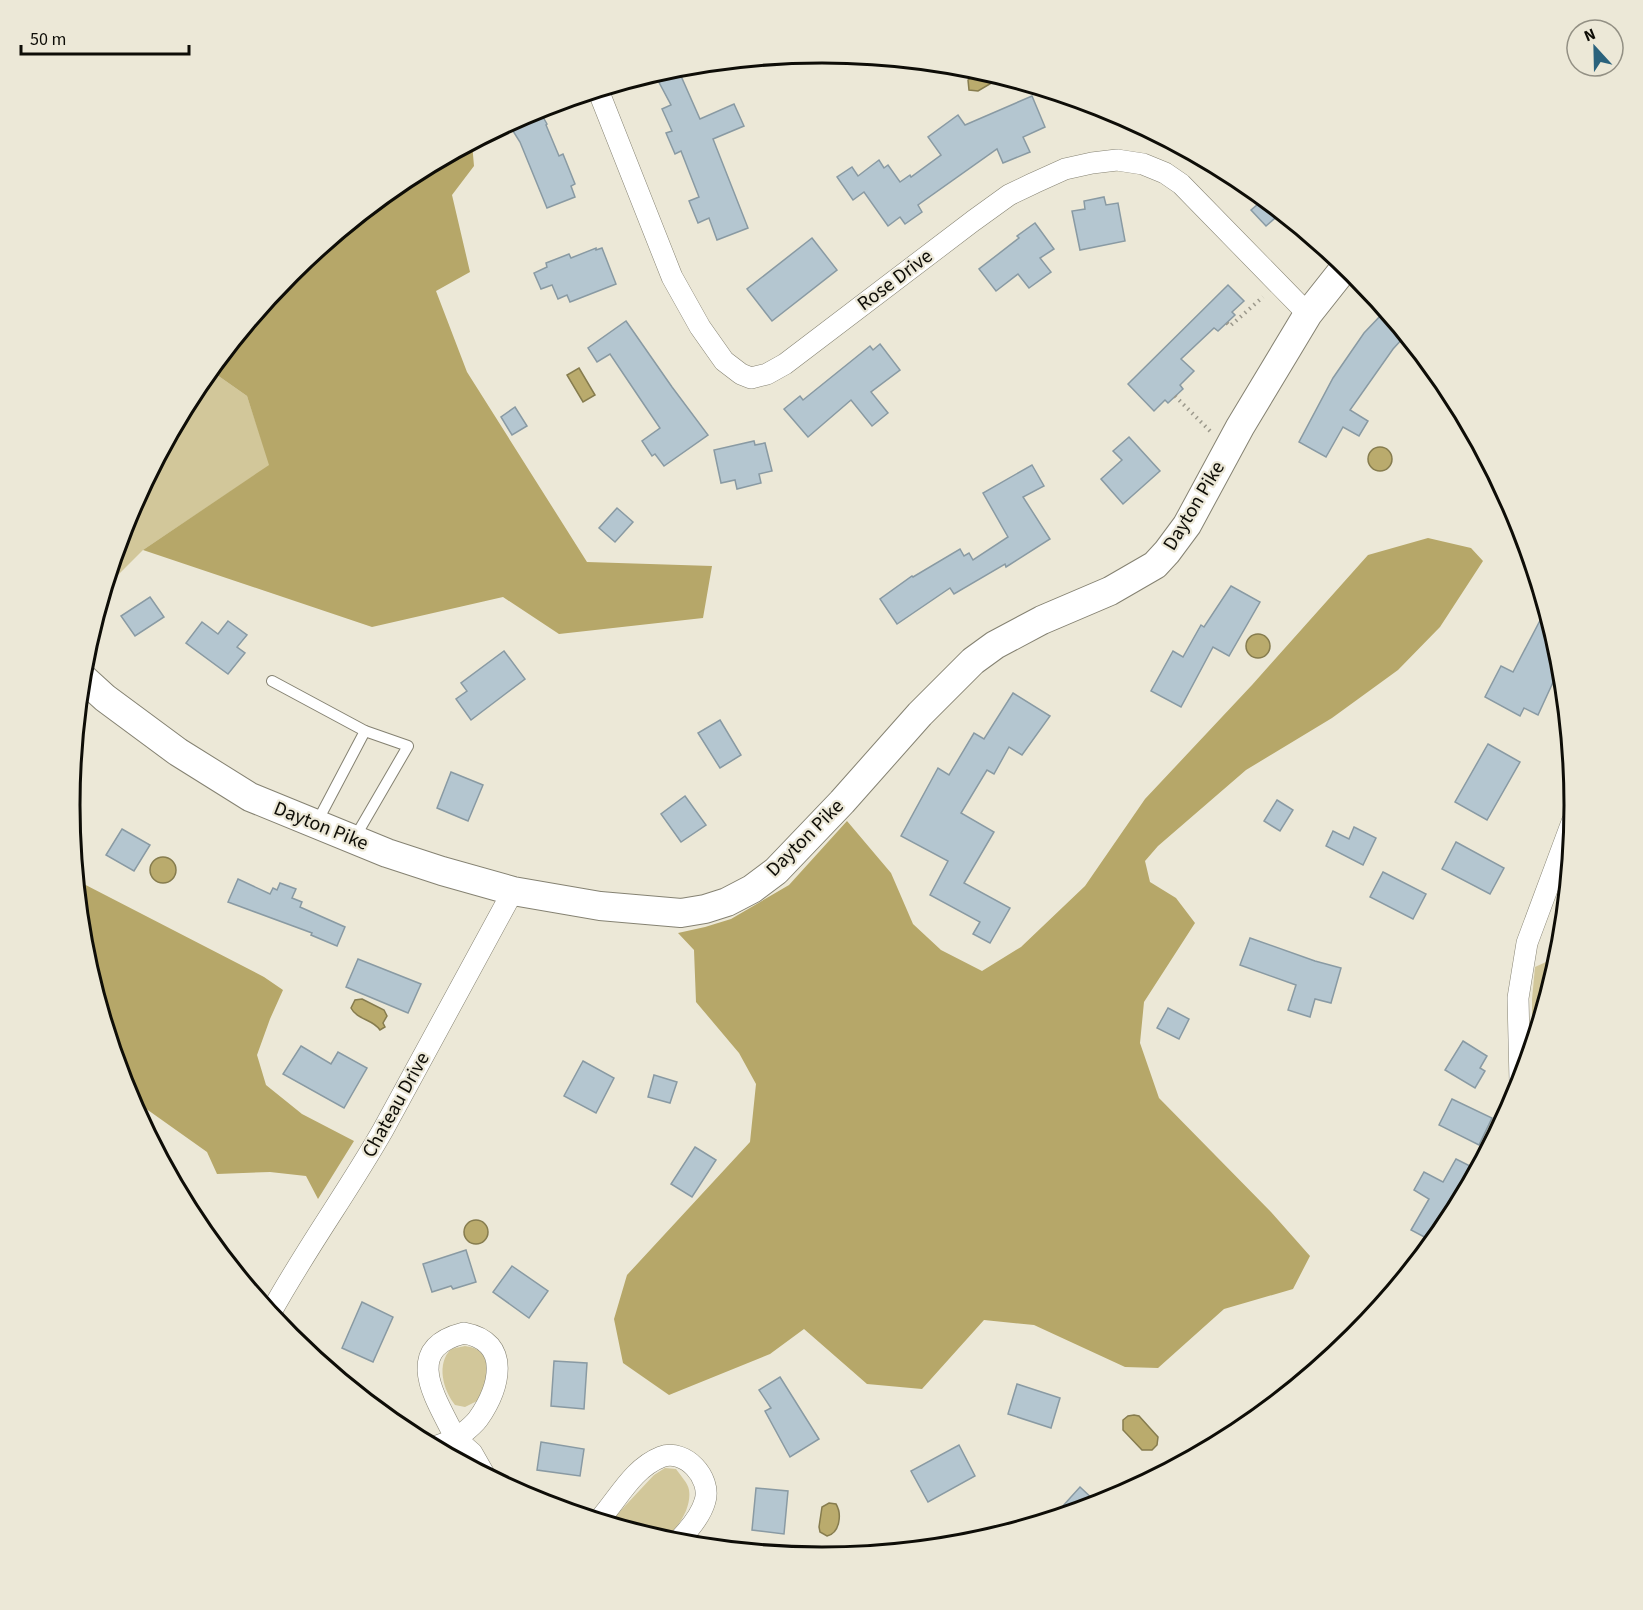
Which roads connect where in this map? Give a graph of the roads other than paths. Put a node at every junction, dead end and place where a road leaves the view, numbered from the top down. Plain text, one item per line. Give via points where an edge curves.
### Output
1 (601, 97) edge
2 (1340, 274) edge
3 (1308, 314) junction
4 (272, 681) dead end
5 (90, 684) edge
6 (365, 731) junction
7 (316, 824) junction
8 (354, 839) junction
9 (1562, 848) edge
10 (513, 891) junction
11 (1519, 1056) edge
12 (275, 1306) edge
13 (456, 1438) junction
14 (443, 1443) edge
15 (477, 1462) edge
16 (604, 1514) edge
17 (684, 1534) edge

1 - 3 street, Rose Drive via 672,277 700,327 724,361 741,375 751,378 767,374 784,364 1009,195 1065,169 1117,160 1165,173 1197,198
2 - 3 street, Dayton Pike
3 - 10 street, Dayton Pike via 1187,525 1155,565 1110,591 1042,620 973,661 776,871 752,889 727,902 681,913 600,906
4 - 6 lane
5 - 7 street, Dayton Pike via 177,752 250,797
6 - 7 lane
6 - 8 lane via 408,746
7 - 8 street, Dayton Pike
8 - 10 street, Dayton Pike via 442,871
9 - 11 street via 1527,943 1518,998
10 - 12 street, Chateau Drive via 378,1140
13 - 13 street via 478,1418 498,1377 495,1353 477,1335 464,1333 448,1337 427,1360 430,1386
13 - 14 street
13 - 15 street
16 - 17 street via 650,1462 674,1456 696,1468 705,1486 706,1500

